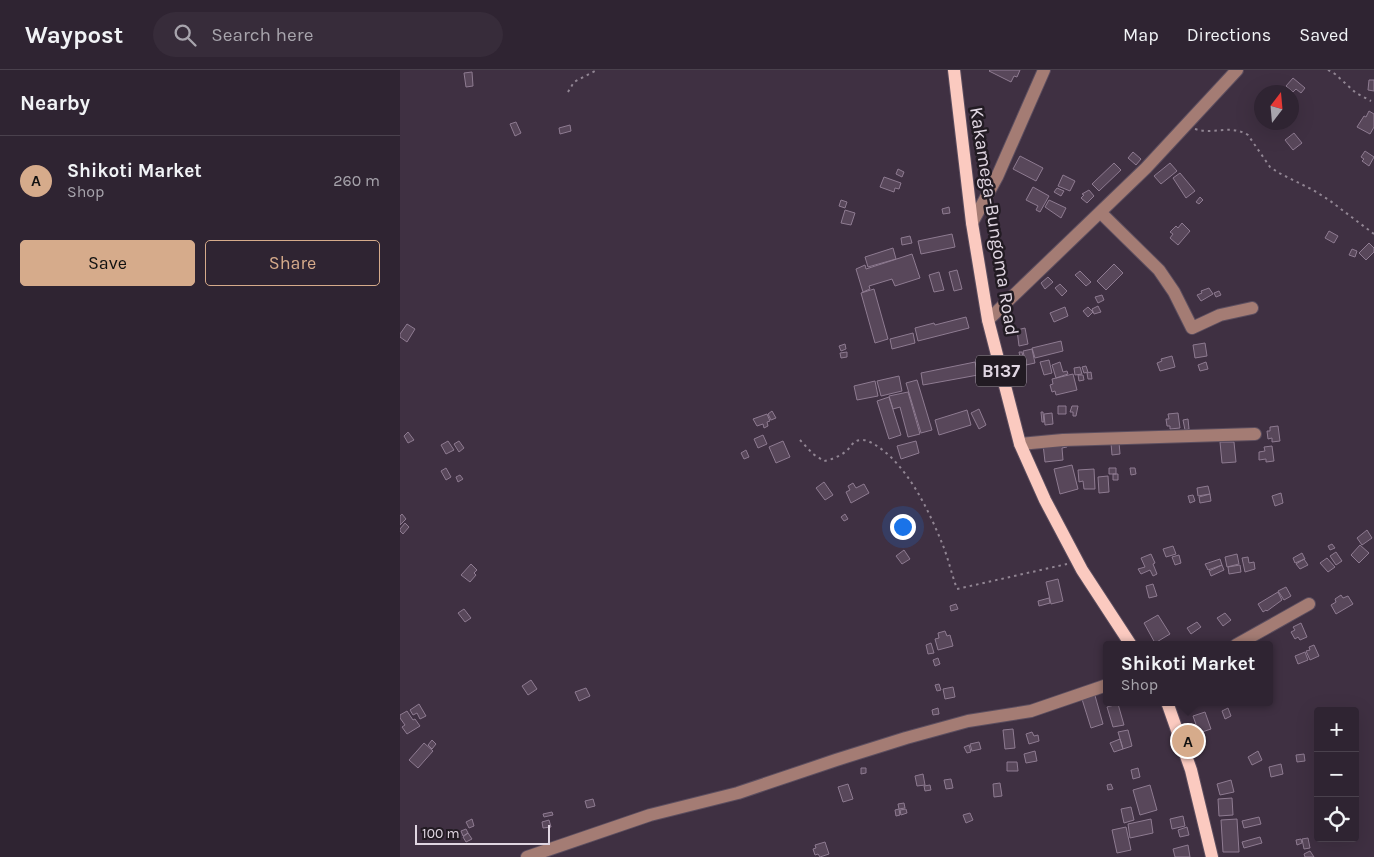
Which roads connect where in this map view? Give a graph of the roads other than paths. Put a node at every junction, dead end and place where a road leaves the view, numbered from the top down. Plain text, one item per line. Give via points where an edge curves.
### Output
1 (954, 70) edge
2 (1044, 70) edge
3 (1237, 70) edge
4 (1101, 212) junction
5 (972, 223) junction
6 (1252, 308) dead end
7 (988, 320) junction
8 (1255, 434) dead end
9 (1020, 444) junction
10 (1309, 604) dead end
11 (1128, 641) edge
12 (1243, 641) edge
13 (1103, 685) edge
14 (1168, 706) edge
15 (526, 857) edge
16 (1212, 857) edge

1 - 5 main road, Kakamega-Bungoma Road / B137
2 - 5 street via 997,177
3 - 4 street
4 - 6 street via 1159,270 1192,328 1220,315
4 - 7 street
5 - 7 main road, Kakamega-Bungoma Road / B137
7 - 9 main road, Kakamega-Bungoma Road / B137
8 - 9 street
9 - 11 main road, Kakamega-Bungoma Road / B137 via 1077,561
10 - 12 street
13 - 15 street via 1031,711 968,721 906,738 738,793 650,815
14 - 16 main road via 1191,770

